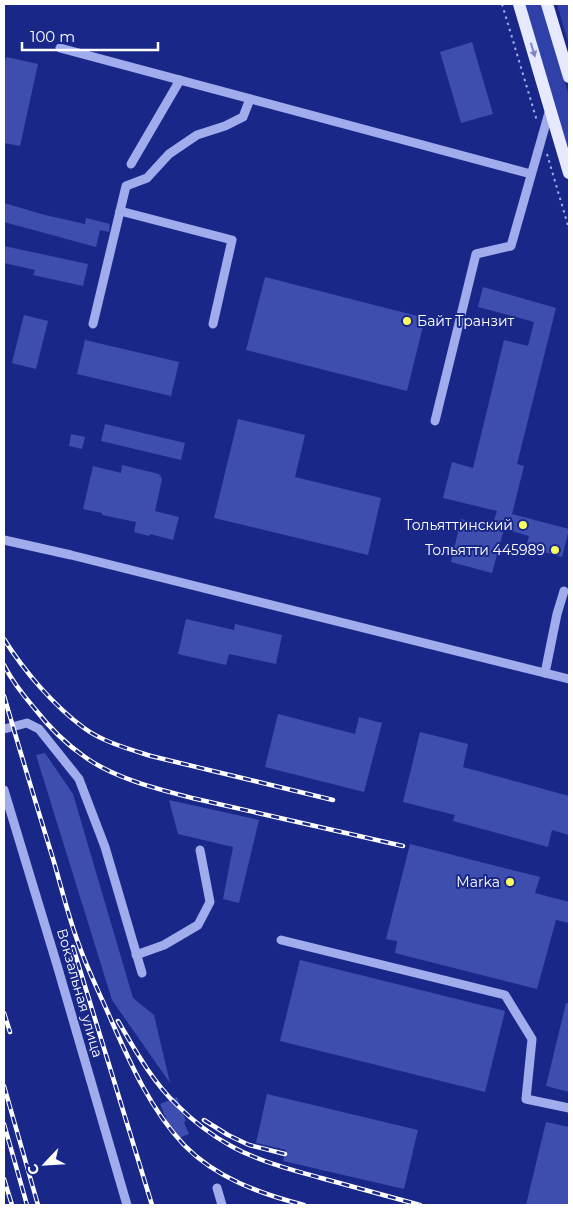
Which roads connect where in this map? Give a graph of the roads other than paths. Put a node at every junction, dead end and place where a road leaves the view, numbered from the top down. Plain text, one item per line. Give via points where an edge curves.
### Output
1 (519, 4) edge
2 (547, 4) edge
3 (60, 48) dead end
4 (568, 70) edge
5 (180, 80) junction
6 (250, 99) junction
7 (550, 108) junction
8 (131, 164) dead end
9 (531, 174) junction
10 (569, 174) edge
11 (120, 212) junction
12 (93, 324) dead end
13 (213, 324) dead end
14 (435, 421) dead end
15 (4, 540) edge
16 (564, 590) dead end
17 (544, 673) junction
18 (569, 679) edge
19 (4, 729) edge
20 (4, 790) edge
21 (200, 850) dead end
22 (282, 940) dead end
23 (136, 955) junction
24 (142, 973) dead end
25 (569, 1108) edge
26 (217, 1188) dead end
27 (127, 1205) edge
28 (222, 1205) edge

1 -> 7 main road
2 - 4 main road
3 - 5 street
5 - 6 street
5 - 8 street
6 - 9 street
6 - 11 street via 243,117 197,135 169,154 147,178 126,186
7 - 9 street
7 - 10 main road
9 - 14 street via 510,246 476,254
11 - 12 street
11 - 13 street via 232,240
15 - 17 street
16 - 17 street
17 - 18 street
19 - 23 street via 27,722 39,729 79,779 105,847
20 - 27 street, Вокзальная улица
21 - 23 street via 210,902 198,925 164,945
22 - 25 street via 505,995 532,1039 526,1100
23 - 24 street
26 - 28 street

